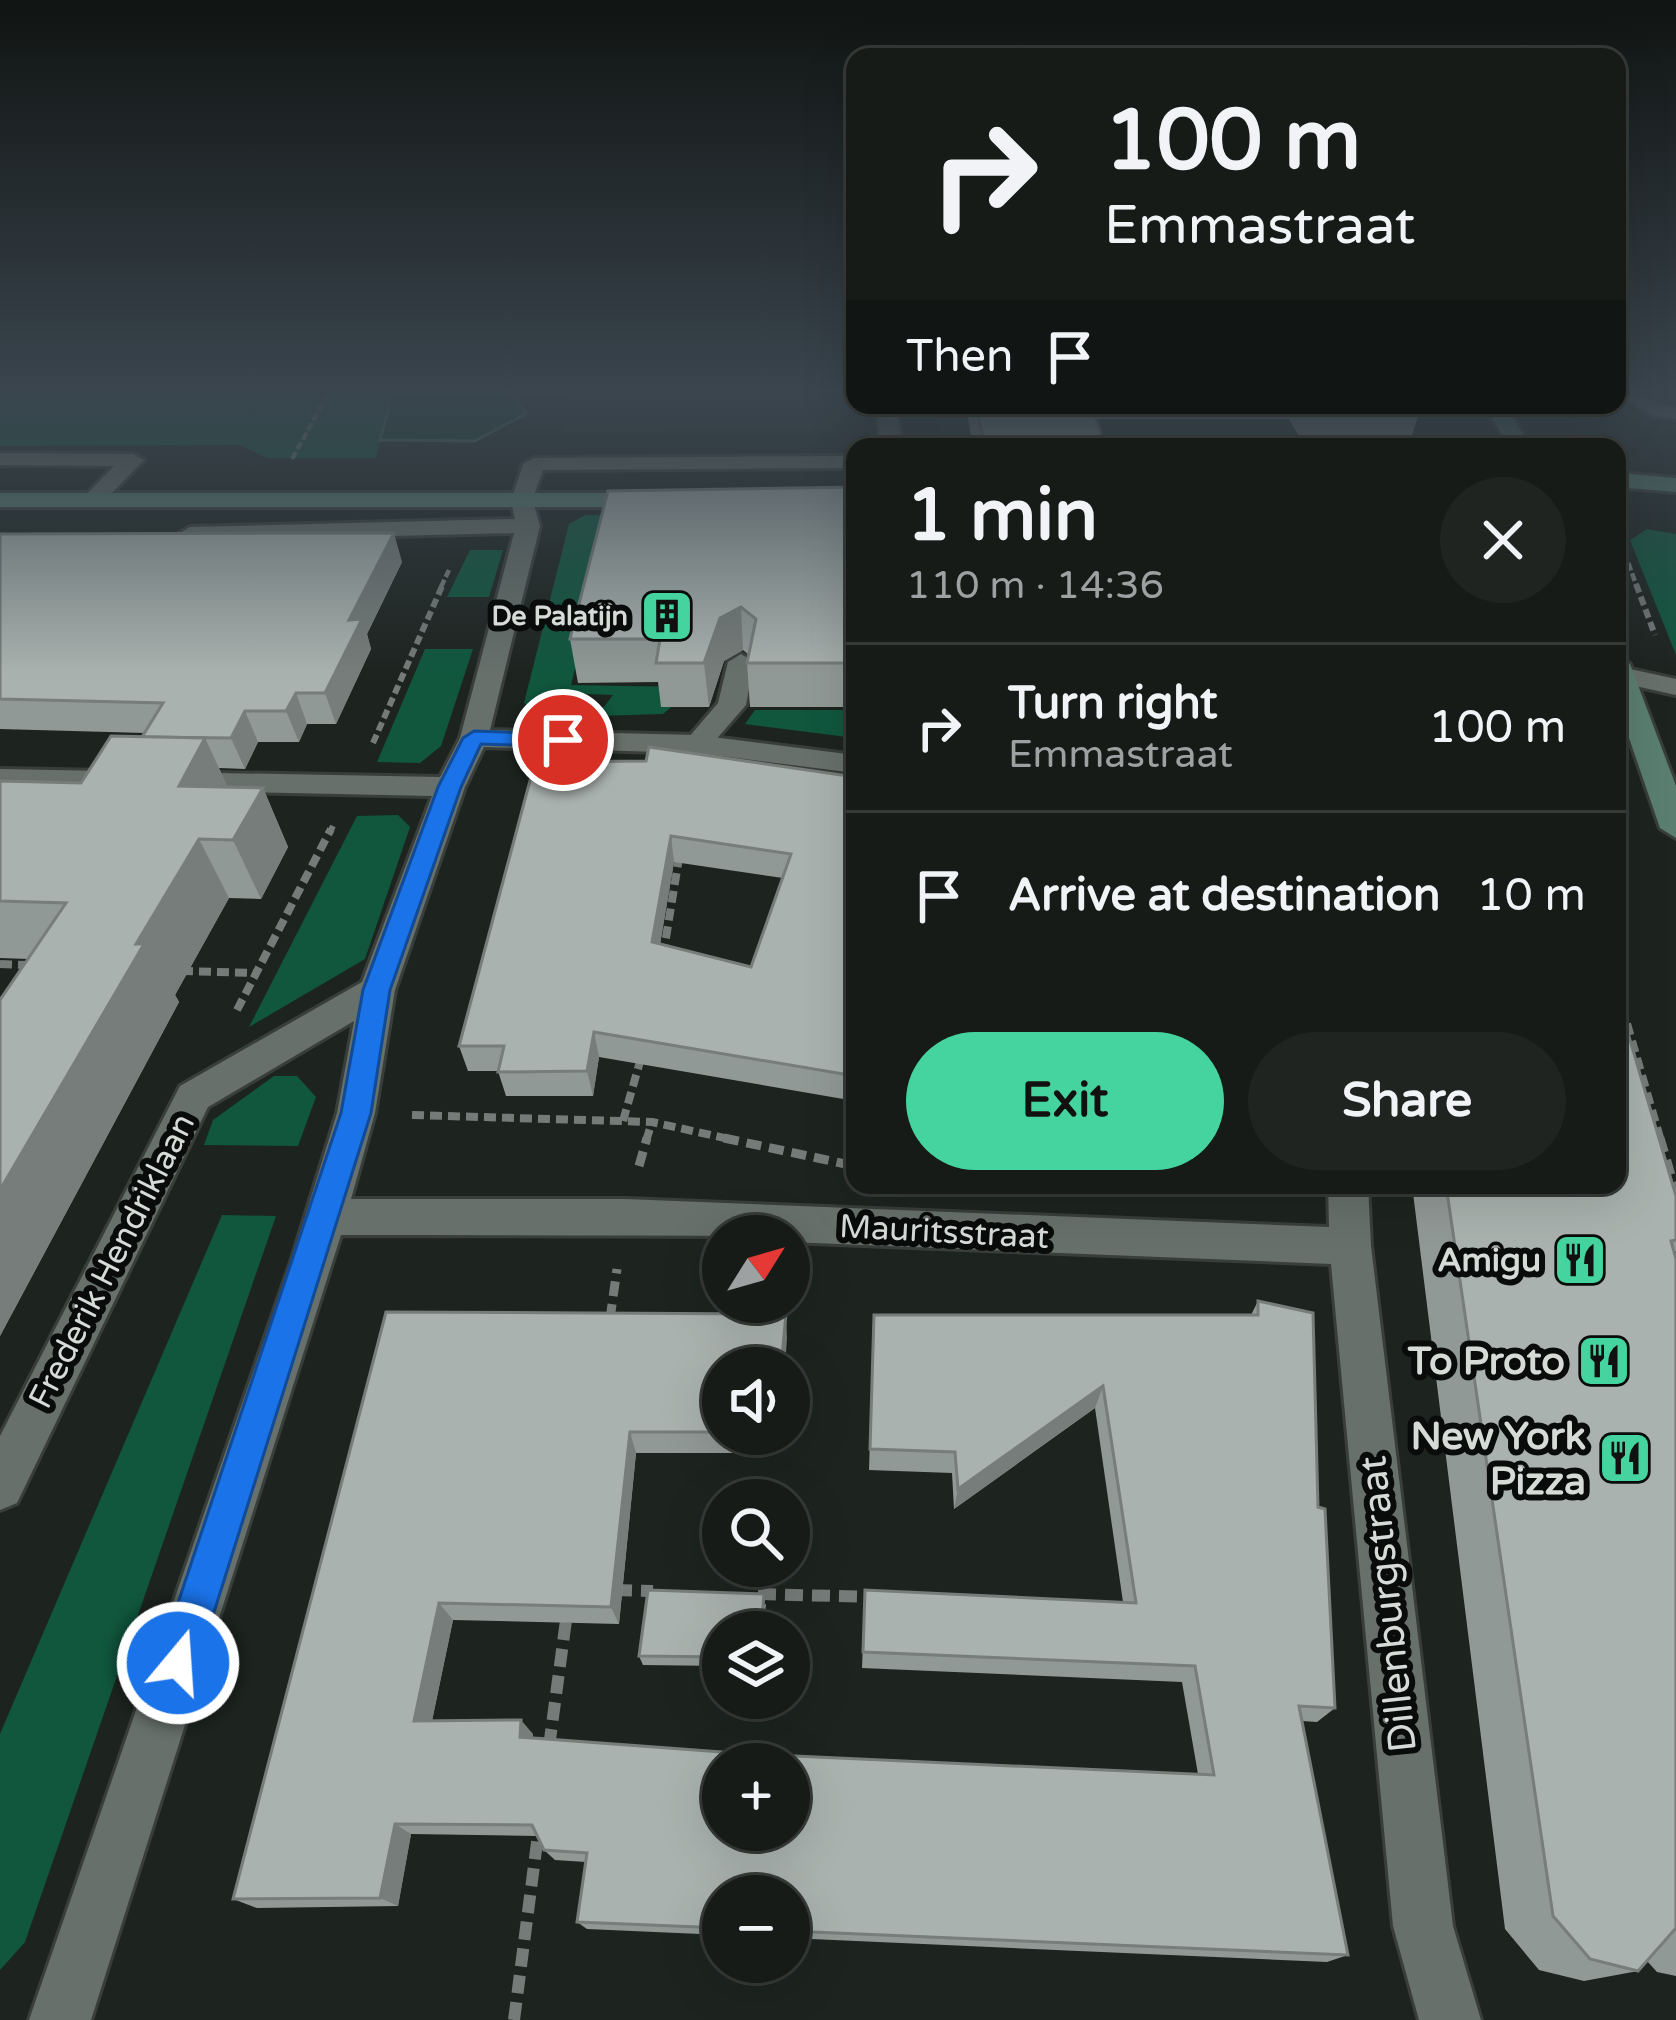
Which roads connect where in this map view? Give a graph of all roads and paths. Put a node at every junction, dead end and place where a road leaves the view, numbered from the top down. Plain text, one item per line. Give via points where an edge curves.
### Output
1 (106, 486) edge
2 (530, 486) edge
3 (1676, 495) edge
4 (1626, 498) edge
5 (0, 500) edge
6 (92, 500) junction
7 (664, 500) edge
8 (525, 514) junction
9 (164, 535) edge
10 (1626, 556) edge
11 (741, 662) edge
12 (1626, 671) edge
13 (1675, 687) edge
14 (1626, 689) edge
15 (474, 738) junction
16 (698, 744) junction
17 (846, 763) edge
18 (0, 778) edge
19 (450, 787) junction
20 (1676, 828) edge
21 (682, 838) edge
22 (0, 964) edge
23 (41, 966) edge
24 (169, 970) dead end
25 (255, 973) dead end
26 (660, 979) edge
27 (377, 990) junction
28 (1626, 1020) edge
29 (645, 1042) edge
30 (356, 1113) junction
31 (623, 1121) junction
32 (652, 1122) junction
33 (846, 1164) edge
34 (1656, 1189) edge
35 (1676, 1192) edge
36 (1348, 1194) edge
37 (625, 1216) junction
38 (323, 1217) junction
39 (1350, 1246) junction
40 (608, 1333) edge
41 (0, 1486) edge
42 (570, 1589) edge
43 (593, 1590) edge
44 (662, 1592) edge
45 (731, 1593) edge
46 (893, 1598) edge
47 (546, 1771) edge
48 (540, 1816) edge
49 (60, 2020) edge
50 (514, 2020) edge
51 (1450, 2020) edge

1 - 6 street
2 - 8 street
3 - 4 street
5 - 6 street
6 - 8 street
7 - 8 street
8 - 9 street
8 - 15 street
10 - 13 path
11 - 16 street via 732,705
12 - 13 street
14 - 20 street
15 - 16 street
15 - 19 street
16 - 17 street
18 - 19 street
19 - 27 street
21 - 26 path
22 - 23 path
24 - 25 path
27 - 30 street
27 - 41 street, Frederik Hendriklaan via 194,1097
28 - 35 path
29 - 31 path
30 - 31 path
30 - 38 street
31 - 32 path
32 - 33 path
32 - 37 path
34 - 35 path
36 - 39 street, Dillenburgstraat
37 - 38 street, Mauritsstraat
37 - 39 street, Mauritsstraat
37 - 40 path
38 - 49 street
39 - 51 street, Dillenburgstraat via 1423,1926
42 - 47 path
43 - 44 path
45 - 46 path
48 - 50 path

